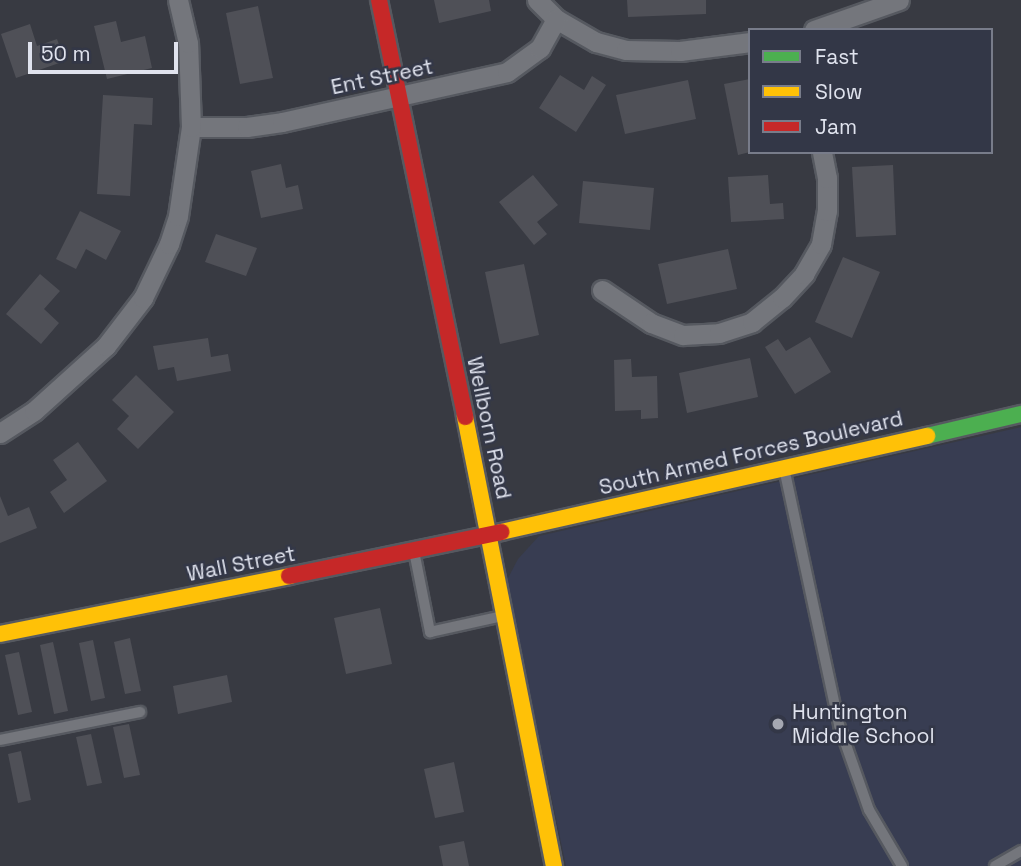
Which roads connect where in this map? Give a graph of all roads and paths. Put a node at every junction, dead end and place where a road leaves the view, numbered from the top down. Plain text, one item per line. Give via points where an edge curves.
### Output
1 (178, 0) edge
2 (379, 0) edge
3 (537, 0) edge
4 (899, 0) edge
5 (556, 19) junction
6 (820, 28) edge
7 (748, 42) edge
8 (398, 97) junction
9 (191, 127) junction
10 (822, 154) edge
11 (603, 290) dead end
12 (1021, 414) edge
13 (0, 433) edge
14 (784, 467) junction
15 (489, 535) junction
16 (414, 551) junction
17 (505, 616) junction
18 (0, 634) edge
19 (140, 712) dead end
20 (0, 740) edge
21 (1021, 851) edge
22 (554, 866) edge
23 (902, 866) edge
24 (995, 866) edge

1 - 9 street via 188,43
2 - 8 street, Wellborn Road
3 - 5 street
4 - 6 street
5 - 7 street via 596,42 650,53
5 - 8 street, Ent Street via 540,48 507,72
8 - 9 street, Ent Street via 282,122
8 - 15 street, Wellborn Road
9 - 13 street via 178,216 143,298 106,346 57,392
10 - 11 street via 827,211 821,244 804,274 752,322 719,333 683,335 651,323
12 - 14 street, South Armed Forces Boulevard
14 - 15 street, South Armed Forces Boulevard
14 - 23 lane via 839,725 869,810
15 - 16 street, Wall Street
15 - 17 street, Wellborn Road
16 - 17 lane via 430,632
16 - 18 street, Wall Street
17 - 22 street, Wellborn Road
19 - 20 lane
21 - 24 lane

